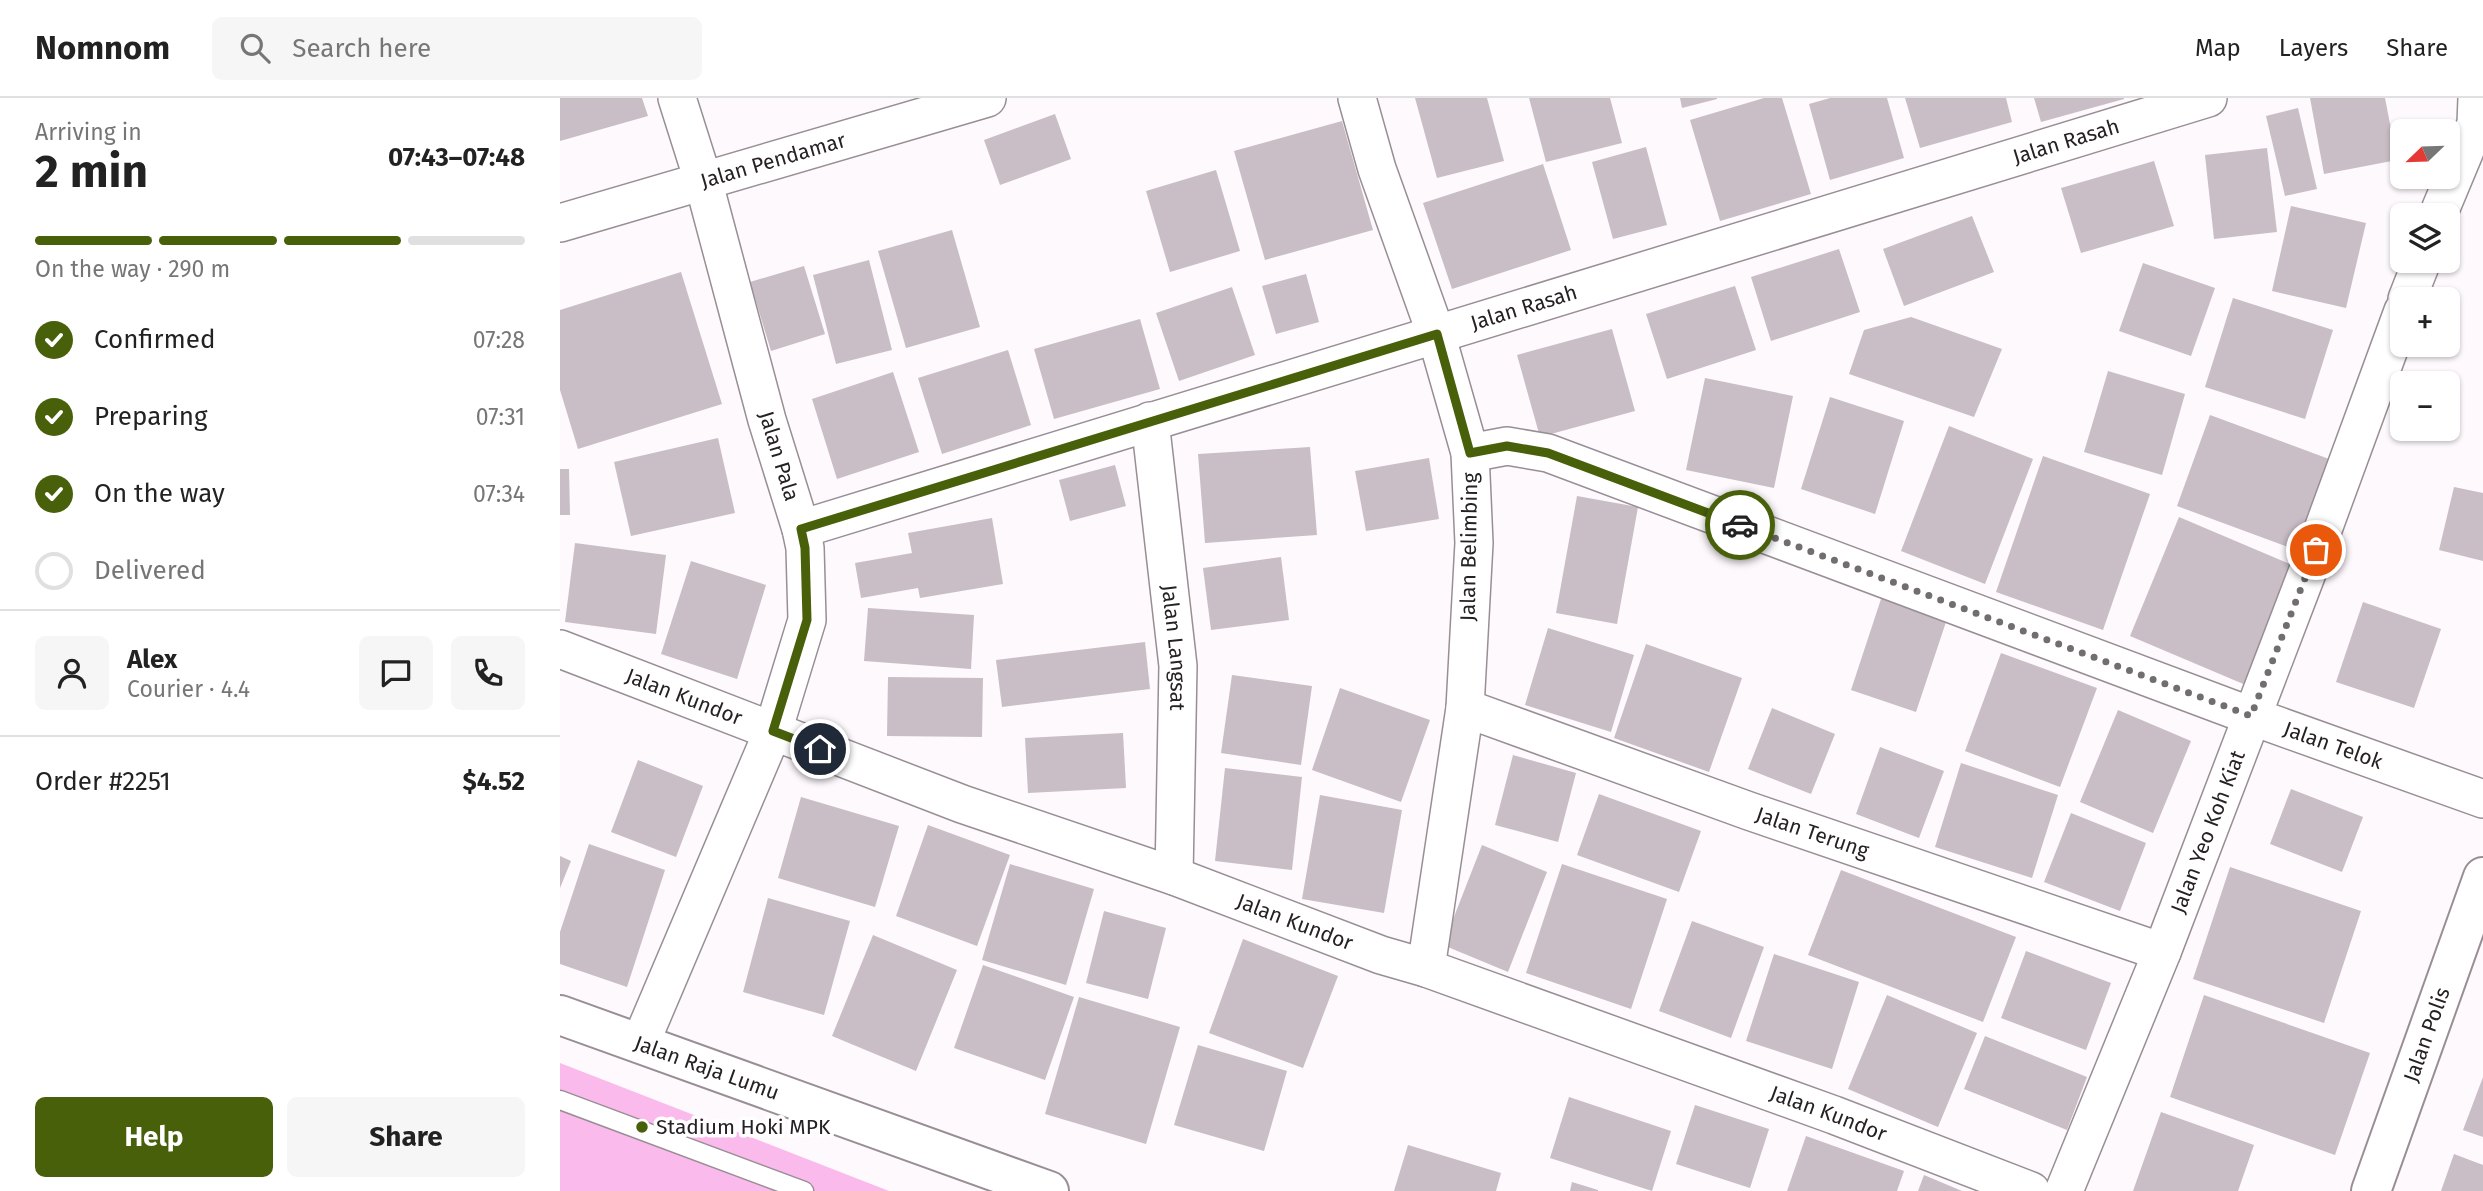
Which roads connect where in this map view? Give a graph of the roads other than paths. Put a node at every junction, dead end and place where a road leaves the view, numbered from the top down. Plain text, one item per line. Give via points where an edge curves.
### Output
1 (677, 98) edge
2 (987, 98) edge
3 (1357, 98) edge
4 (2208, 98) edge
5 (2477, 98) edge
6 (703, 180) junction
7 (2443, 203) edge
8 (560, 223) edge
9 (1437, 334) junction
10 (2390, 347) edge
11 (1150, 421) junction
12 (1470, 453) junction
13 (801, 529) junction
14 (560, 649) edge
15 (1465, 708) junction
16 (2251, 716) junction
17 (773, 731) junction
18 (2483, 800) edge
19 (1174, 876) junction
20 (2483, 877) edge
21 (2162, 952) junction
22 (1426, 968) junction
23 (560, 1016) edge
24 (640, 1044) junction
25 (560, 1100) edge
26 (804, 1191) edge
27 (1049, 1191) edge
28 (2031, 1191) edge
29 (2064, 1191) edge
30 (2371, 1191) edge

1 - 6 street, Jalan Pala
2 - 6 street, Jalan Pendamar
3 - 9 street, Jalan Belimbing via 1377,169
4 - 9 street, Jalan Rasah
5 - 7 street via 2476,124
6 - 8 street, Jalan Pendamar
6 - 13 street, Jalan Pala
9 - 11 street, Jalan Rasah
9 - 12 street, Jalan Belimbing
10 - 16 street, Jalan Yeo Koh Kiat
11 - 13 street, Jalan Rasah
11 - 19 street, Jalan Langsat via 1178,666
12 - 15 street, Jalan Belimbing via 1474,543
12 - 16 street, Jalan Telok via 1507,446 1548,453
13 - 17 street, Jalan Pala via 807,620
14 - 17 street, Jalan Kundor
15 - 21 street, Jalan Terung
15 - 22 street, Jalan Belimbing
16 - 18 street, Jalan Telok
16 - 21 street, Jalan Yeo Koh Kiat
17 - 19 street, Jalan Kundor via 962,804
17 - 24 street, Jalan Pala
19 - 22 street, Jalan Kundor
20 - 30 street, Jalan Polis
21 - 29 street, Jalan Yeo Koh Kiat
22 - 28 street, Jalan Kundor
23 - 24 street, Jalan Raja Lumu
24 - 27 street, Jalan Raja Lumu
25 - 26 lane

